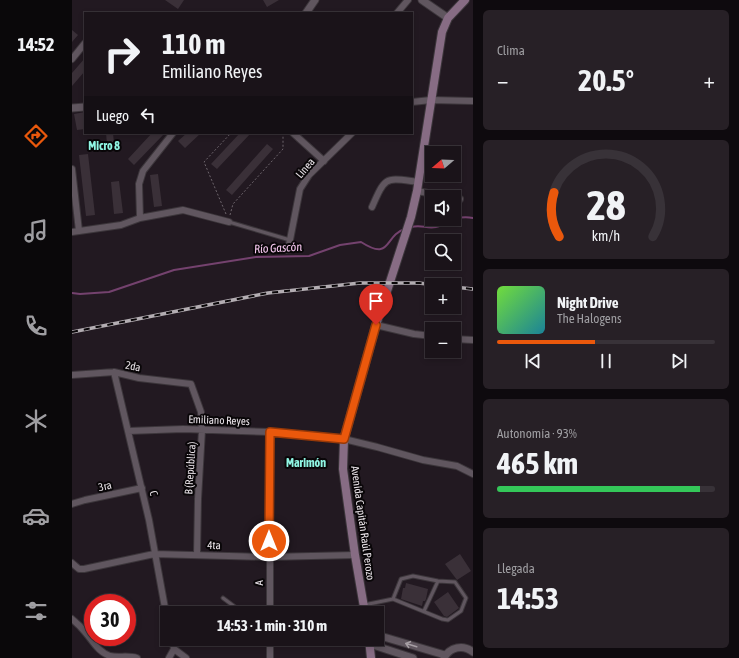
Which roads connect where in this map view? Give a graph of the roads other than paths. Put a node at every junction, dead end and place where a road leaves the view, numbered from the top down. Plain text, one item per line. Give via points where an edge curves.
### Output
1 (315, 0) edge
2 (408, 0) edge
3 (422, 0) edge
4 (465, 0) edge
5 (307, 12) edge
6 (398, 12) edge
7 (448, 18) junction
8 (84, 44) edge
9 (72, 59) edge
10 (431, 100) junction
11 (473, 101) edge
12 (413, 102) edge
13 (72, 108) edge
14 (84, 108) edge
15 (173, 134) edge
16 (294, 134) edge
17 (351, 134) edge
18 (324, 161) junction
19 (72, 169) edge
20 (419, 182) junction
21 (417, 191) junction
22 (425, 192) edge
23 (372, 207) dead end
24 (140, 218) junction
25 (229, 222) joint
26 (75, 232) edge
27 (290, 240) junction
28 (288, 250) dead end
29 (376, 325) junction
30 (425, 335) edge
31 (461, 339) edge
32 (473, 340) edge
33 (114, 372) junction
34 (72, 375) edge
35 (191, 384) joint
36 (202, 430) junction
37 (128, 431) junction
38 (270, 432) junction
39 (344, 439) junction
40 (473, 474) edge
41 (142, 488) junction
42 (72, 504) edge
43 (154, 554) junction
44 (197, 555) junction
45 (355, 555) junction
46 (269, 557) junction
47 (73, 566) edge
48 (438, 581) junction
49 (223, 598) dead end
50 (393, 599) junction
51 (164, 606) edge
52 (233, 606) edge
53 (270, 606) edge
54 (364, 606) edge
55 (373, 606) edge
56 (424, 611) junction
57 (72, 619) edge
58 (384, 637) edge
59 (173, 646) edge
60 (270, 646) edge
61 (370, 646) edge
62 (383, 646) edge
63 (174, 649) junction
64 (472, 650) edge
65 (444, 656) edge
66 (137, 658) edge
67 (169, 658) edge
68 (186, 658) edge
69 (270, 658) edge
70 (371, 658) edge
71 (413, 658) edge

1 - 5 street
2 - 6 street
3 - 7 street
4 - 7 main road, Avenida Capitán Raúl Perozo
7 - 10 main road, Avenida Capitán Raúl Perozo via 442,32
8 - 9 street
10 - 11 street
10 - 12 street
10 - 20 main road, Avenida Capitán Raúl Perozo
13 - 14 street
15 - 24 street via 143,171 139,184
16 - 18 street
17 - 18 street, Linea
18 - 27 street, Linea via 309,175 300,189
19 - 26 street
20 - 21 main road, Avenida Capitán Raúl Perozo
20 - 23 street via 392,179 384,183
21 - 22 street
21 - 29 main road, Avenida Capitán Raúl Perozo via 412,217
24 - 25 street via 183,210
24 - 26 street via 121,225
25 - 27 lane
27 - 28 street, Linea
29 - 30 street
29 - 39 main road, Avenida Capitán Raúl Perozo
31 - 32 street
33 - 34 street, 2da
33 - 35 street, 2da via 139,378
33 - 37 street, C
35 - 36 street, B (República) via 201,412
36 - 37 street, Emiliano Reyes
36 - 38 street, Emiliano Reyes
36 - 44 street, B (República)
37 - 41 street, C
38 - 39 street, Emiliano Reyes
38 - 46 street, A
39 - 40 street, Emiliano Reyes via 423,460 457,466
39 - 45 main road, Avenida Capitán Raúl Perozo via 344,469
41 - 42 street, 3ra
41 - 43 street, C
43 - 44 street, 4ta
43 - 47 street, 4ta via 84,569
43 - 51 street, C
44 - 46 street, 4ta
45 - 46 street, 4ta
45 - 54 main road, Avenida Capitán Raúl Perozo
46 - 53 street, A
48 - 50 lane via 413,576 401,579
48 - 56 lane
48 - 56 lane via 455,582 466,598 461,611 448,620
49 - 52 lane
50 - 55 lane
50 - 56 lane
57 - 66 street via 102,652 116,658
65 -> 58 street
59 - 63 street
60 - 69 street
61 - 70 main road
62 - 71 street
63 - 67 street
63 - 68 street
64 - 65 street via 465,647 455,648

